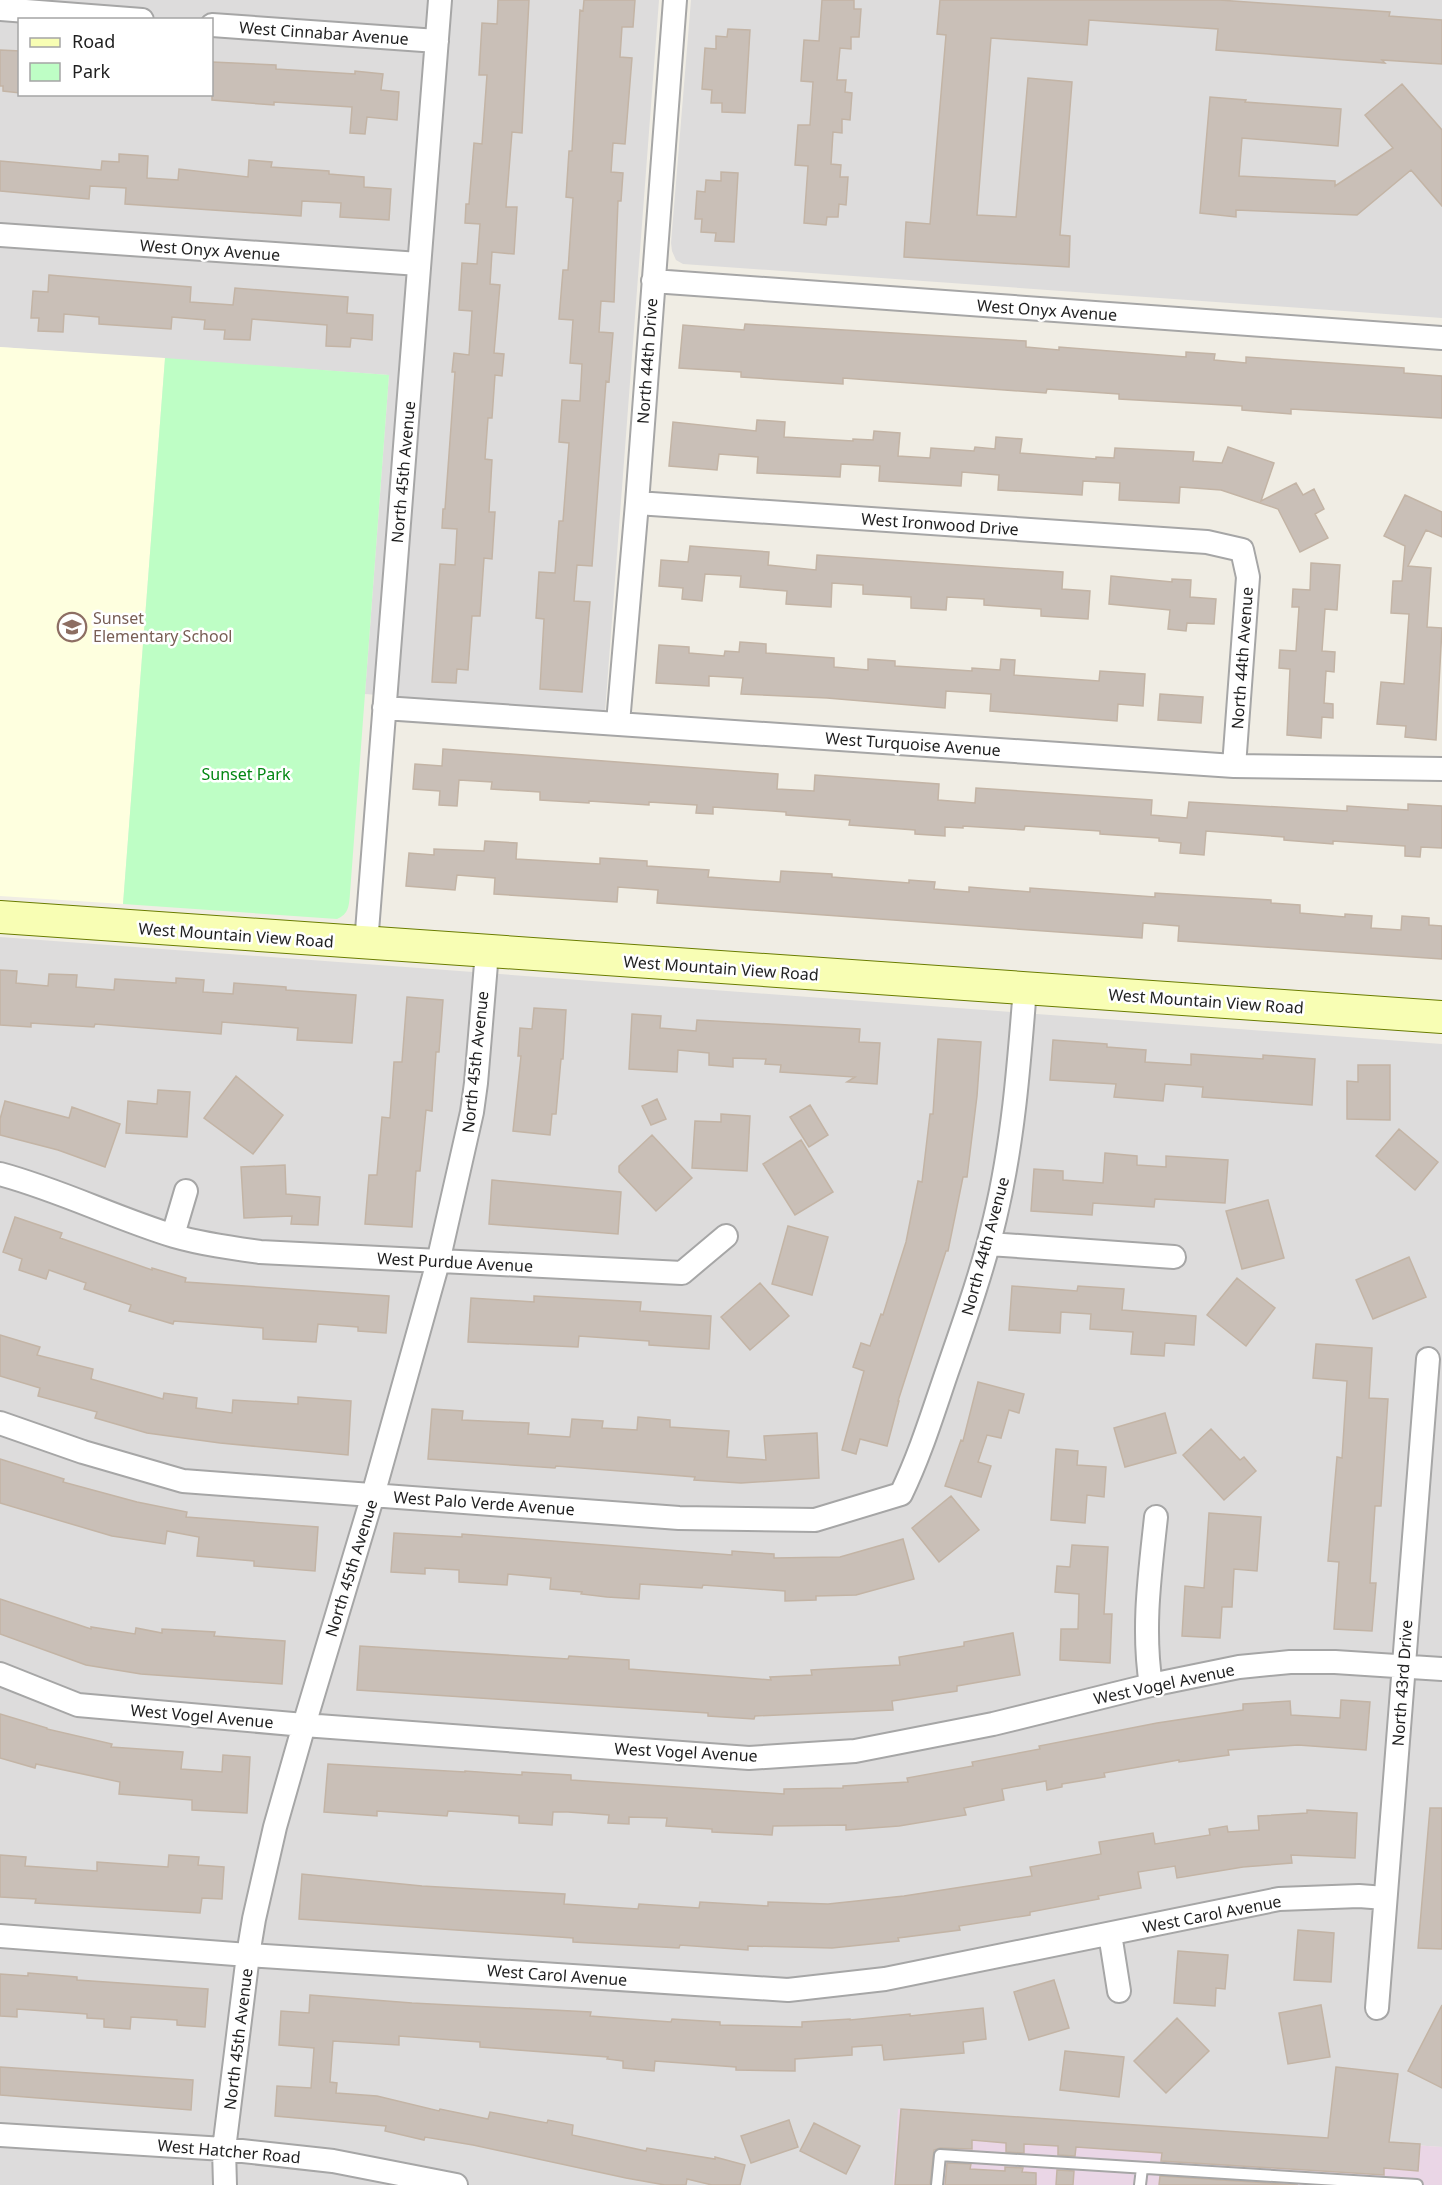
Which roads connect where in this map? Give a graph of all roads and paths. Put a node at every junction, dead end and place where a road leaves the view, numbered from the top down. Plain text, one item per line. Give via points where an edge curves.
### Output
1 (440, 0) edge
2 (675, 0) edge
3 (0, 9) edge
4 (116, 18) edge
5 (213, 25) edge
6 (437, 41) junction
7 (0, 235) edge
8 (419, 264) junction
9 (653, 281) junction
10 (1442, 338) edge
11 (637, 504) junction
12 (1242, 550) joint
13 (384, 708) junction
14 (618, 723) junction
15 (1234, 766) junction
16 (1442, 769) edge
17 (0, 917) edge
18 (366, 944) junction
19 (487, 952) junction
20 (1025, 988) junction
21 (1442, 1017) edge
22 (0, 1174) edge
23 (186, 1191) dead end
24 (173, 1236) junction
25 (726, 1236) dead end
26 (988, 1244) junction
27 (1174, 1257) dead end
28 (438, 1262) junction
29 (1428, 1359) dead end
30 (0, 1423) edge
31 (901, 1494) joint
32 (373, 1495) junction
33 (1156, 1517) dead end
34 (1404, 1666) junction
35 (1442, 1669) edge
36 (0, 1674) edge
37 (1151, 1684) junction
38 (304, 1725) junction
39 (1385, 1898) junction
40 (1110, 1934) junction
41 (0, 1936) edge
42 (248, 1955) junction
43 (1119, 1991) dead end
44 (1377, 2008) dead end
45 (0, 2135) edge
46 (224, 2149) junction
47 (1142, 2168) junction
48 (225, 2185) edge
49 (456, 2185) edge
50 (937, 2185) edge
51 (1140, 2185) edge
52 (1417, 2185) edge

1 - 6 street, North 45th Avenue
2 - 9 street, North 44th Drive
3 - 4 street
5 - 6 street, West Cinnabar Avenue
6 - 8 street, North 45th Avenue
7 - 8 street, West Onyx Avenue
8 - 13 street, North 45th Avenue
9 - 10 street, West Onyx Avenue
9 - 11 street, North 44th Drive
11 - 12 street, West Ironwood Drive via 1207,542
11 - 14 street, North 44th Drive
12 - 15 street, North 44th Avenue via 1248,578
13 - 14 street, West Turquoise Avenue
13 - 18 street, North 45th Avenue
14 - 15 street, West Turquoise Avenue
15 - 16 street, West Turquoise Avenue
17 - 18 street, West Mountain View Road
18 - 19 street, West Mountain View Road
19 - 20 street, West Mountain View Road
19 - 28 street, North 45th Avenue via 475,1093
20 - 21 street, West Mountain View Road
20 - 26 street, North 44th Avenue via 1007,1164
22 - 24 street, West Purdue Avenue
23 - 24 street
24 - 28 street, West Purdue Avenue via 260,1252
25 - 28 street, West Purdue Avenue via 682,1273
26 - 27 street
26 - 31 street, North 44th Avenue via 924,1440
28 - 32 street, North 45th Avenue
29 - 34 street, North 43rd Drive
30 - 32 street, West Palo Verde Avenue via 183,1481
31 - 32 street, West Palo Verde Avenue via 815,1520 679,1518
32 - 38 street, North 45th Avenue
33 - 37 street via 1146,1631
34 - 35 street, West Vogel Avenue
34 - 37 street, West Vogel Avenue via 1290,1662 1239,1667
34 - 39 street, North 43rd Drive
36 - 38 street, West Vogel Avenue via 78,1705
37 - 38 street, West Vogel Avenue via 993,1724 855,1751 749,1758
38 - 42 street, North 45th Avenue via 275,1827
39 - 40 street, West Carol Avenue via 1279,1899
39 - 44 street, North 43rd Drive
40 - 42 street, West Carol Avenue via 885,1979 788,1990
40 - 43 street
41 - 42 street, West Carol Avenue
42 - 46 street, North 45th Avenue
45 - 46 street, West Hatcher Road
46 - 48 street, North 45th Avenue
46 - 49 street, West Hatcher Road via 333,2161
47 - 50 lane via 940,2155
47 - 51 lane
47 - 52 lane

